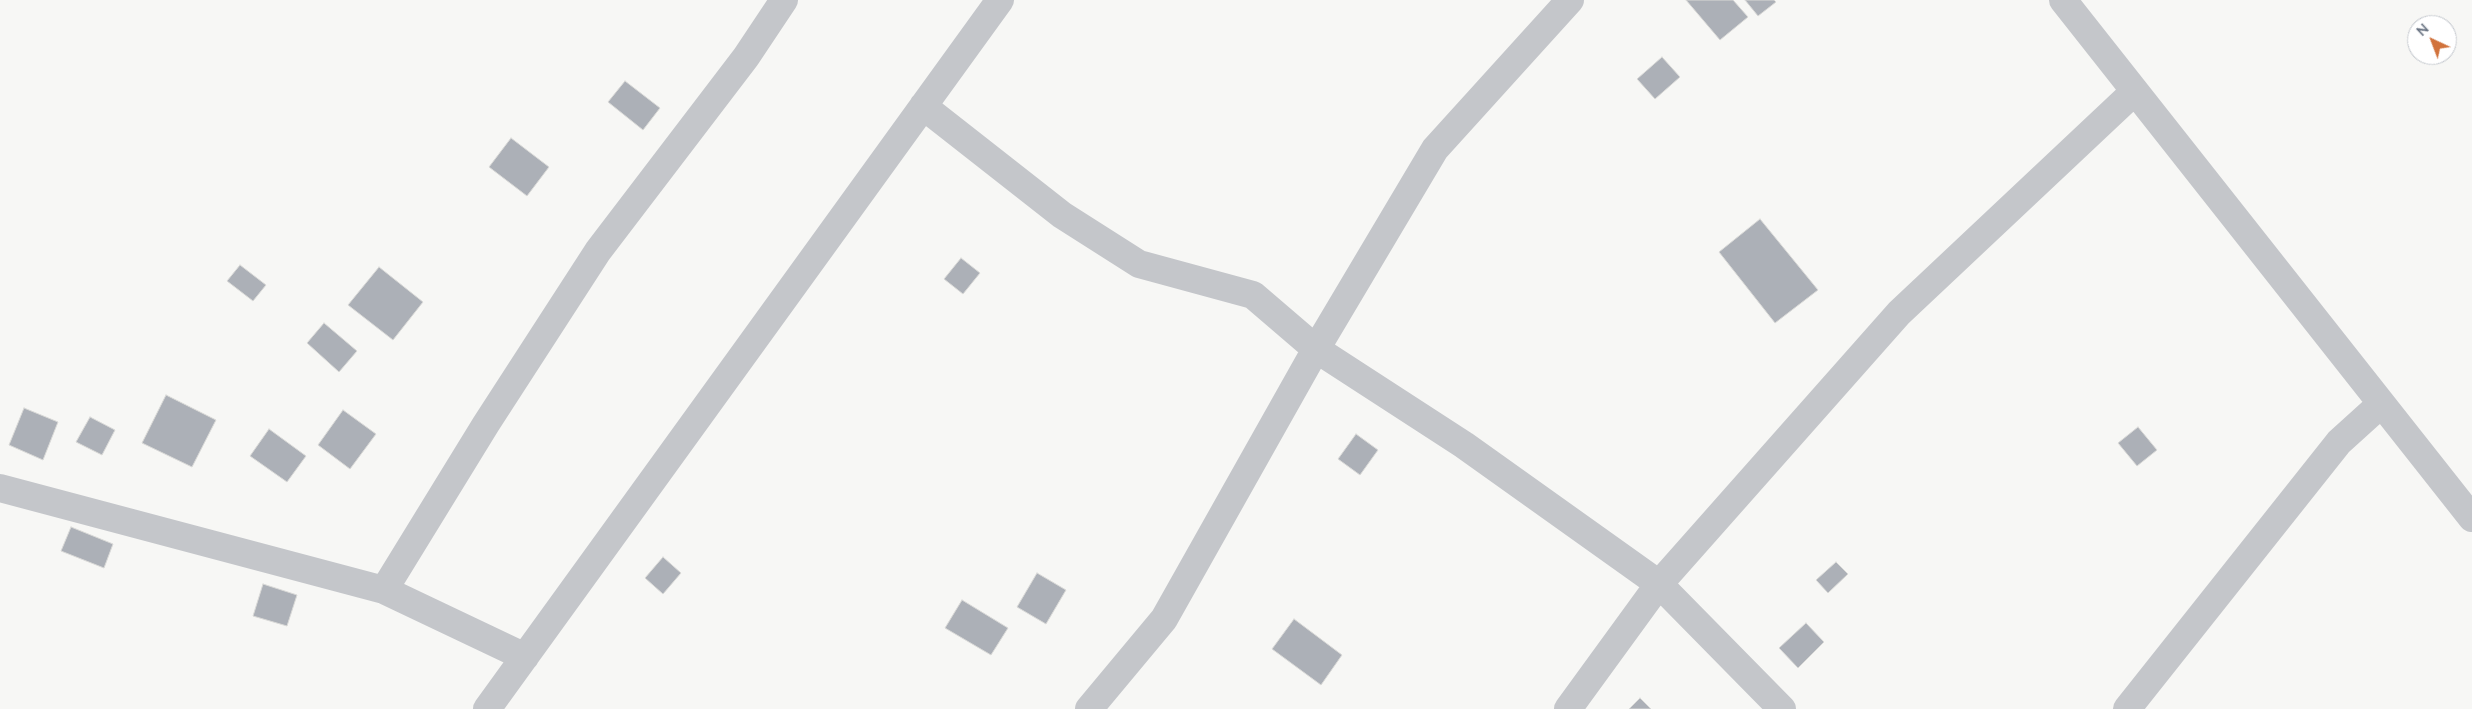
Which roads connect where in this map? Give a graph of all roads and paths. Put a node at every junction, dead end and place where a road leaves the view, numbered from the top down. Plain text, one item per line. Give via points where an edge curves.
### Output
1 (784, 0) edge
2 (1000, 0) edge
3 (1570, 0) edge
4 (2063, 0) edge
5 (2135, 91) junction
6 (923, 106) junction
7 (1316, 349) junction
8 (2381, 404) junction
9 (0, 488) edge
10 (2472, 518) edge
11 (1659, 584) junction
12 (384, 590) junction
13 (525, 657) junction
14 (487, 709) edge
15 (1089, 709) edge
16 (1568, 709) edge
17 (1782, 709) edge
18 (2127, 709) edge

1 - 12 street via 746,58 598,251
2 - 6 street
3 - 7 street via 1434,148
4 - 5 street
5 - 8 street
5 - 11 street via 1899,313
6 - 7 street via 1062,215 1138,264 1253,295
6 - 13 street
7 - 11 street via 1464,446
7 - 15 street via 1164,619
8 - 10 street
8 - 18 street via 2338,442
9 - 12 street
11 - 16 street
11 - 17 street
12 - 13 street
13 - 14 street

